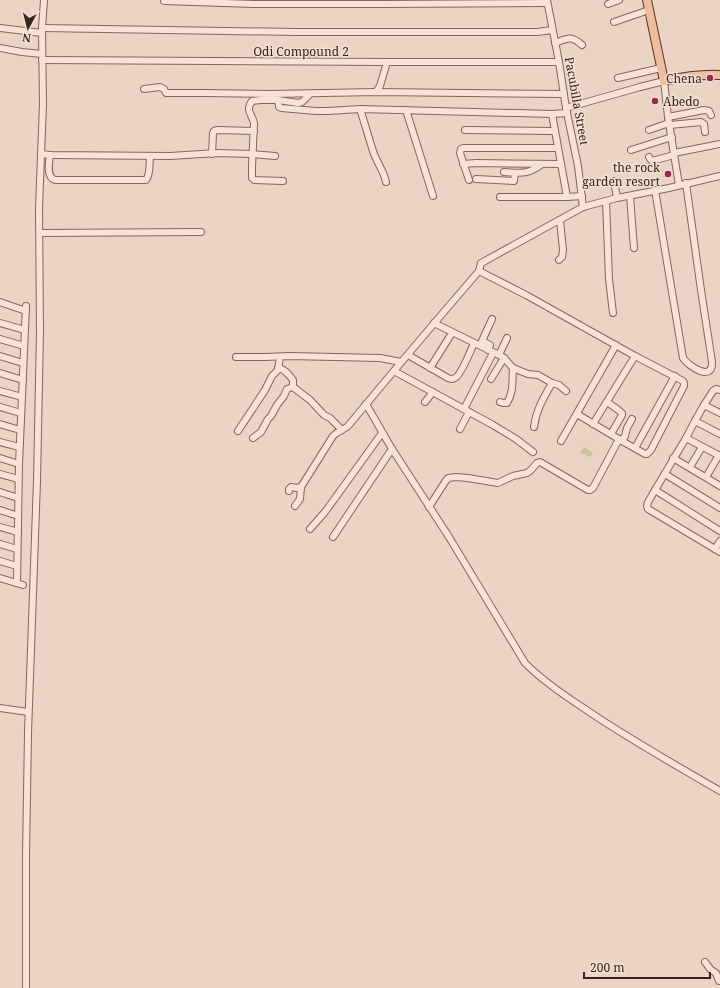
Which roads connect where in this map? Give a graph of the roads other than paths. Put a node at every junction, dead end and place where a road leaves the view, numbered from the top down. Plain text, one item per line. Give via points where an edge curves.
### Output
1 (44, 0) edge
2 (619, 0) edge
3 (647, 0) edge
4 (164, 1) dead end
5 (547, 2) edge
6 (608, 4) dead end
7 (649, 10) junction
8 (614, 22) dead end
9 (0, 28) edge
10 (552, 30) junction
11 (42, 31) junction
12 (555, 43) junction
13 (582, 45) dead end
14 (0, 48) edge
15 (42, 57) junction
16 (387, 62) junction
17 (559, 62) junction
18 (662, 68) junction
19 (720, 75) edge
20 (618, 78) dead end
21 (664, 81) junction
22 (144, 89) dead end
23 (376, 92) junction
24 (290, 94) junction
25 (310, 94) junction
26 (564, 94) junction
27 (281, 100) junction
28 (360, 109) junction
29 (406, 110) junction
30 (567, 111) junction
31 (552, 114) junction
32 (711, 115) dead end
33 (668, 117) junction
34 (670, 124) junction
35 (465, 130) dead end
36 (554, 130) junction
37 (649, 130) dead end
38 (254, 131) junction
39 (704, 132) dead end
40 (672, 137) junction
41 (720, 144) edge
42 (557, 148) junction
43 (631, 150) dead end
44 (41, 154) junction
45 (212, 154) junction
46 (252, 154) junction
47 (674, 154) junction
48 (50, 155) junction
49 (150, 156) junction
50 (275, 156) dead end
51 (649, 157) dead end
52 (463, 164) junction
53 (542, 164) junction
54 (560, 164) junction
55 (504, 172) dead end
56 (515, 173) junction
57 (720, 176) edge
58 (476, 179) dead end
59 (468, 180) dead end
60 (282, 181) dead end
61 (614, 181) dead end
62 (386, 182) dead end
63 (683, 184) junction
64 (655, 190) junction
65 (433, 196) dead end
66 (582, 196) junction
67 (630, 196) junction
68 (500, 197) dead end
69 (567, 197) junction
70 (617, 198) junction
71 (606, 201) junction
72 (583, 207) junction
73 (560, 220) junction
74 (201, 232) dead end
75 (40, 233) junction
76 (634, 248) dead end
77 (559, 260) dead end
78 (479, 271) junction
79 (0, 302) edge
80 (613, 313) dead end
81 (492, 319) dead end
82 (0, 323) edge
83 (434, 323) junction
84 (25, 330) junction
85 (452, 333) junction
86 (507, 338) dead end
87 (0, 339) edge
88 (474, 343) junction
89 (616, 345) junction
90 (24, 346) junction
91 (496, 354) junction
92 (408, 355) junction
93 (0, 356) edge
94 (634, 356) junction
95 (236, 357) dead end
96 (280, 357) junction
97 (401, 362) junction
98 (23, 363) junction
99 (278, 368) junction
100 (430, 368) junction
101 (513, 368) junction
102 (394, 371) junction
103 (0, 373) edge
104 (675, 376) junction
105 (491, 379) dead end
106 (23, 380) junction
107 (552, 383) junction
108 (293, 387) junction
109 (720, 390) edge
110 (0, 391) edge
111 (566, 391) dead end
112 (433, 392) junction
113 (22, 398) junction
114 (662, 399) junction
115 (425, 402) dead end
116 (500, 402) dead end
117 (607, 402) junction
118 (366, 404) junction
119 (704, 405) junction
120 (674, 406) junction
121 (0, 407) edge
122 (466, 410) junction
123 (21, 413) junction
124 (720, 413) edge
125 (577, 414) junction
126 (632, 419) dead end
127 (695, 420) junction
128 (0, 424) edge
129 (593, 424) junction
130 (534, 427) dead end
131 (460, 429) dead end
132 (20, 430) junction
133 (342, 430) junction
134 (238, 431) dead end
135 (382, 433) junction
136 (610, 434) junction
137 (720, 434) edge
138 (253, 438) dead end
139 (686, 438) junction
140 (620, 440) junction
141 (561, 441) dead end
142 (0, 442) edge
143 (19, 447) junction
144 (702, 447) junction
145 (635, 448) junction
146 (392, 449) junction
147 (534, 452) dead end
148 (719, 455) edge
149 (0, 458) edge
150 (674, 458) junction
151 (19, 464) junction
152 (690, 467) junction
153 (0, 474) edge
154 (665, 474) junction
155 (706, 477) junction
156 (18, 480) junction
157 (720, 486) edge
158 (301, 487) junction
159 (655, 490) junction
160 (289, 491) dead end
161 (0, 492) edge
162 (18, 498) junction
163 (295, 506) dead end
164 (429, 507) junction
165 (720, 508) edge
166 (0, 510) edge
167 (18, 516) junction
168 (0, 527) edge
169 (310, 529) dead end
170 (720, 531) edge
171 (18, 532) junction
172 (333, 537) dead end
173 (720, 542) edge
174 (0, 544) edge
175 (17, 549) junction
176 (718, 551) edge
177 (0, 561) edge
178 (17, 566) junction
179 (0, 578) edge
180 (0, 708) edge
181 (28, 712) junction
182 (720, 791) edge
183 (704, 962) dead end
184 (720, 982) edge
185 (26, 988) edge

1 - 11 street
2 - 6 street
3 - 7 main road
4 - 5 street via 254,4
5 - 10 street, Pacubilla Street
7 - 8 street
7 - 18 main road
9 - 11 street
10 - 11 street
10 - 12 street, Pacubilla Street
11 - 15 street
12 - 13 street via 573,38
12 - 17 street, Pacubilla Street
14 - 15 street, Odi Compound 2
15 - 16 street, Odi Compound 2
15 - 44 street
16 - 17 street, Odi Compound 2
16 - 23 street
17 - 26 street, Pacubilla Street
18 - 20 street
18 - 21 main road
19 - 21 main road via 691,76
21 - 30 street
21 - 33 street
22 - 24 street via 160,87 166,93
23 - 25 street
23 - 26 street
24 - 25 street
24 - 27 street
25 - 27 street via 298,103
26 - 30 street, Pacubilla Street
27 - 28 street via 278,107 281,108 328,111
27 - 38 street via 255,100 250,104 249,111 254,120
28 - 29 street
28 - 62 street
29 - 31 street
29 - 65 street
30 - 31 street
30 - 66 street, Pacubilla Street
31 - 36 street
32 - 33 street via 709,111 704,110
33 - 34 street
34 - 37 street
34 - 39 street via 701,122 704,124
34 - 40 street
35 - 36 street
36 - 42 street
38 - 45 street via 214,131
38 - 46 street
40 - 43 street
40 - 47 street
41 - 47 street
42 - 52 street via 464,148 460,151
42 - 54 street
44 - 48 street
44 - 75 street
45 - 46 street
45 - 49 street
46 - 50 street
46 - 60 street via 251,173 254,180
47 - 51 street via 652,161
47 - 63 street
48 - 49 street
48 - 49 street via 49,172 55,180 146,180
52 - 53 street
52 - 59 street
53 - 54 street
53 - 56 street via 528,172
54 - 69 street
55 - 56 street
56 - 58 street via 514,181
57 - 63 street
61 - 70 street
63 - 64 street
63 - 64 street via 712,362 711,369 707,372 692,367 683,358
64 - 67 street
66 - 69 street
66 - 72 street, Pacubilla Street
67 - 70 street
67 - 76 street
68 - 69 street
70 - 71 street
71 - 72 street
71 - 80 street via 608,279
72 - 73 street
73 - 77 street via 563,250
73 - 78 street via 481,263
74 - 75 street
75 - 181 street via 40,332
78 - 83 street
78 - 89 street
79 - 84 street via 26,308
81 - 91 street via 482,341 490,345
82 - 84 street
83 - 85 street
83 - 92 street
84 - 90 street
85 - 88 street
85 - 100 street
86 - 91 street
87 - 90 street
88 - 91 street
88 - 100 street via 455,378 450,379
89 - 94 street
89 - 125 street
90 - 98 street
91 - 101 street
91 - 105 street
91 - 122 street
92 - 97 street
92 - 100 street
93 - 98 street
94 - 104 street
94 - 117 street
95 - 96 street
96 - 97 street via 380,358
96 - 99 street
97 - 102 street
98 - 106 street
99 - 108 street via 286,371 293,380
99 - 134 street
101 - 107 street via 523,373 538,375
101 - 116 street via 510,396 507,403
102 - 112 street
102 - 118 street
103 - 106 street
104 - 114 street
104 - 120 street via 683,380 684,386
106 - 113 street
107 - 111 street
107 - 130 street via 536,415
108 - 133 street
108 - 138 street via 287,389 261,432
109 - 119 street via 713,391
110 - 113 street
112 - 115 street
112 - 122 street
113 - 123 street
114 - 120 street
114 - 145 street
117 - 129 street
117 - 136 street via 622,413
118 - 133 street
118 - 135 street
119 - 124 street
119 - 127 street
120 - 145 street via 649,453
121 - 123 street
122 - 131 street
122 - 147 street
123 - 132 street
125 - 129 street
125 - 141 street
126 - 140 street via 625,436
127 - 137 street
127 - 139 street
128 - 132 street
129 - 136 street
132 - 143 street
133 - 158 street via 333,436
135 - 146 street
135 - 169 street
136 - 140 street
139 - 144 street
139 - 150 street
140 - 145 street
140 - 164 street via 590,490 540,462 527,473 498,483 450,477
142 - 143 street
143 - 151 street
144 - 148 street
144 - 152 street
146 - 164 street
146 - 172 street
148 - 155 street
149 - 151 street
150 - 152 street
150 - 154 street
151 - 156 street
152 - 155 street
153 - 156 street
154 - 159 street
154 - 165 street
155 - 157 street
156 - 162 street
158 - 160 street via 291,487
158 - 163 street via 300,499
159 - 170 street
159 - 176 street via 647,504 648,509
161 - 162 street
162 - 167 street
164 - 182 street via 525,663 565,696 608,725
166 - 167 street
167 - 171 street
168 - 171 street
171 - 175 street
173 - 176 street
174 - 175 street
175 - 178 street
177 - 178 street
178 - 179 street via 20,584
180 - 181 street
181 - 185 street
183 - 184 street via 716,973

